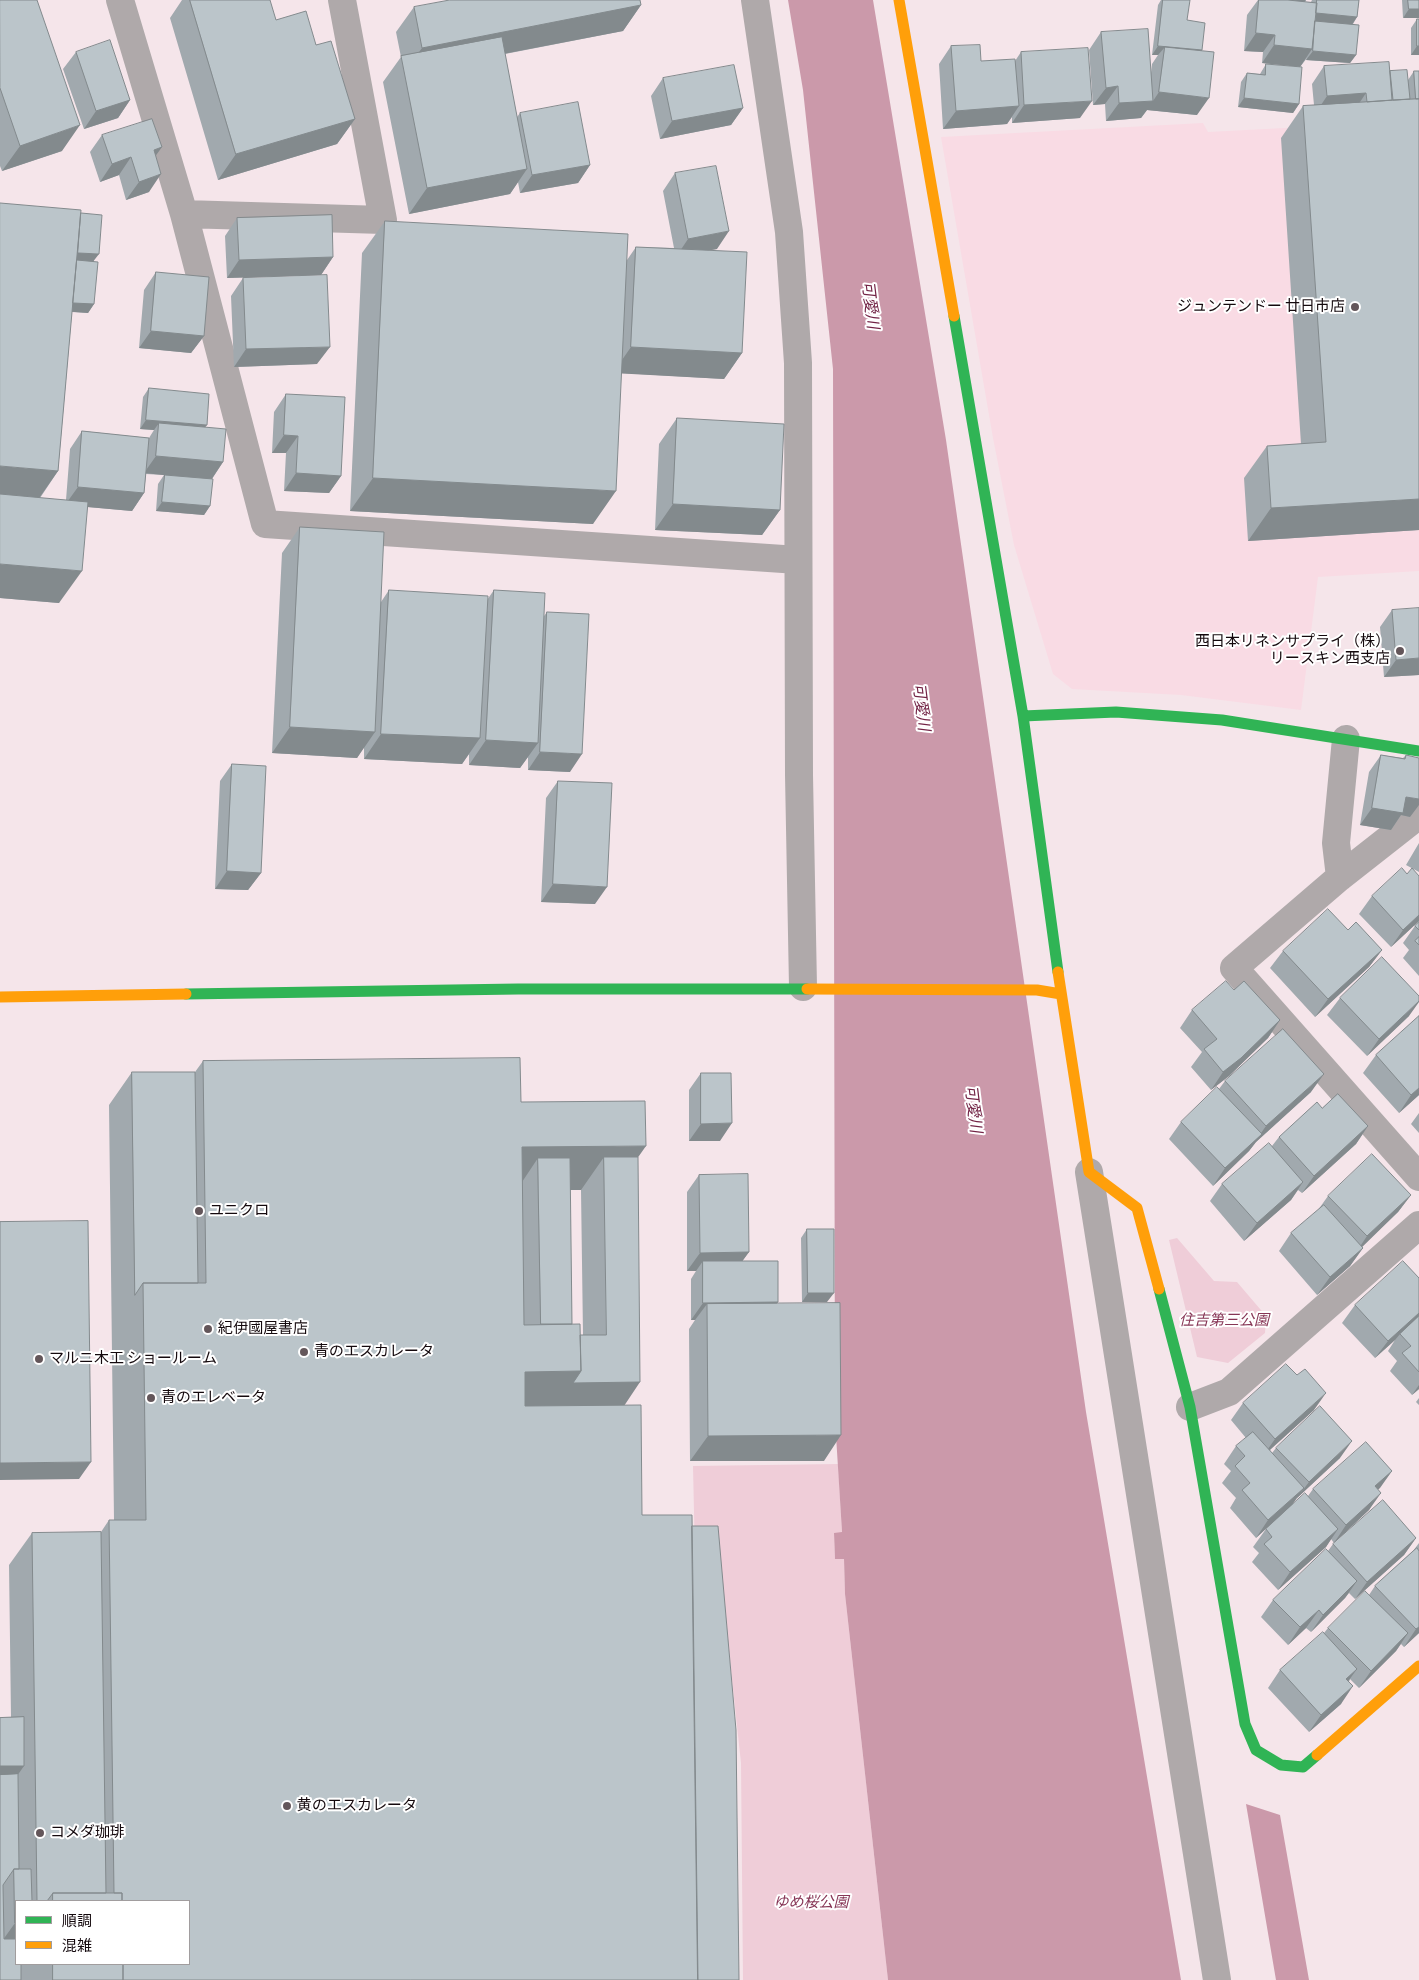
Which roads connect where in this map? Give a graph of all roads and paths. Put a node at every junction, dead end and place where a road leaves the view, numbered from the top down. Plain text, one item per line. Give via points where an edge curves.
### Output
1 (120, 0) edge
2 (342, 0) edge
3 (754, 0) edge
4 (899, 0) edge
5 (184, 214) junction
6 (798, 560) junction
7 (1023, 716) junction
8 (1346, 739) junction
9 (1419, 751) edge
10 (1419, 815) edge
11 (1340, 877) junction
12 (815, 987) junction
13 (1061, 994) junction
14 (0, 997) edge
15 (1088, 1172) junction
16 (1419, 1177) edge
17 (1419, 1226) edge
18 (1190, 1407) junction
19 (1419, 1666) edge
20 (1217, 1980) edge

1 - 5 street
2 - 5 street via 383,220
3 - 6 street via 789,232 798,363
4 - 7 street
5 - 6 street via 265,524
6 - 12 street via 799,776
7 - 8 street via 1125,713 1222,720
7 - 13 street
8 - 9 street
8 - 11 street via 1336,843
10 - 11 street
11 - 16 street via 1234,968
12 - 13 street via 1037,990
12 - 14 street
13 - 15 street
15 - 18 street via 1137,1208
15 - 20 street
17 - 18 street via 1229,1392
18 - 19 street via 1245,1724 1256,1750 1281,1765 1303,1767

